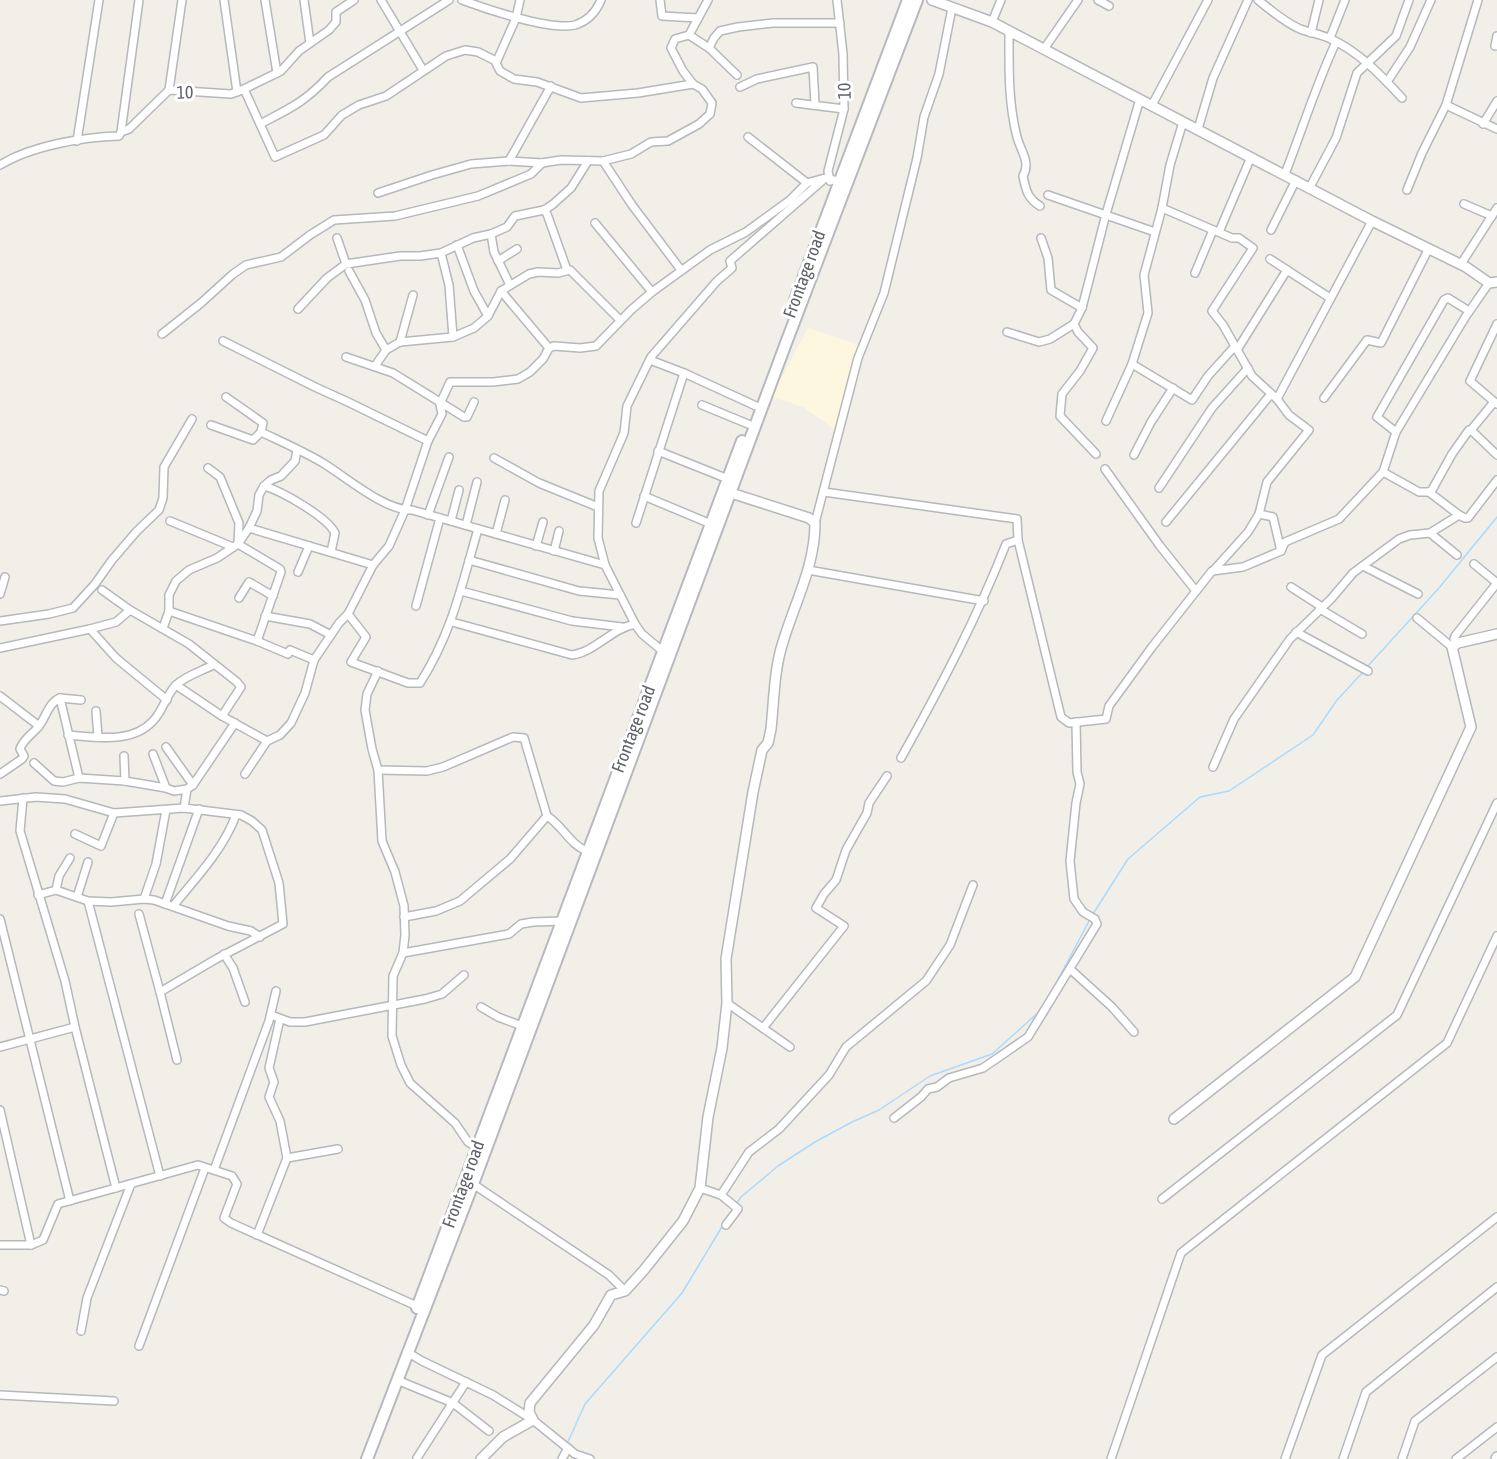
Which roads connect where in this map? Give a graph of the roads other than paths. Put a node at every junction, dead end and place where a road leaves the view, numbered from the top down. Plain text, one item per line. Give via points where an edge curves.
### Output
1 (99, 0) edge
2 (139, 0) edge
3 (182, 0) edge
4 (224, 0) edge
5 (265, 0) edge
6 (304, 0) edge
7 (381, 0) edge
8 (449, 0) edge
9 (462, 0) edge
10 (520, 0) edge
11 (601, 0) edge
12 (660, 0) edge
13 (708, 0) edge
14 (837, 0) edge
15 (908, 0) edge
16 (917, 0) edge
17 (932, 0) edge
18 (1001, 0) edge
19 (1078, 0) edge
20 (1098, 0) edge
21 (1208, 0) edge
22 (1248, 0) edge
23 (1258, 0) edge
24 (1319, 0) edge
25 (1345, 0) edge
26 (1409, 0) edge
27 (1431, 0) edge
28 (1478, 0) edge
29 (350, 1) edge
30 (1109, 6) dead end
31 (952, 8) junction
32 (516, 18) junction
33 (698, 18) junction
34 (992, 22) junction
35 (840, 23) junction
36 (401, 31) junction
37 (1009, 31) junction
38 (1311, 33) junction
39 (689, 35) junction
40 (1497, 36) edge
41 (1333, 40) junction
42 (310, 42) junction
43 (1495, 46) dead end
44 (709, 48) junction
45 (1044, 49) junction
46 (496, 60) junction
47 (1367, 62) junction
48 (423, 70) junction
49 (277, 74) junction
50 (737, 75) dead end
51 (1387, 82) junction
52 (693, 84) junction
53 (551, 86) junction
54 (740, 87) dead end
55 (169, 90) junction
56 (241, 90) junction
57 (1402, 98) dead end
58 (1140, 99) junction
59 (1497, 101) edge
60 (796, 103) dead end
61 (815, 105) junction
62 (1152, 105) junction
63 (1446, 105) junction
64 (844, 109) junction
65 (1183, 122) junction
66 (260, 124) junction
67 (1483, 124) junction
68 (1198, 129) junction
69 (1497, 129) edge
70 (122, 132) junction
71 (748, 137) dead end
72 (77, 141) junction
73 (1251, 157) junction
74 (509, 161) junction
75 (588, 161) junction
76 (603, 161) junction
77 (542, 163) junction
78 (0, 165) edge
79 (1285, 174) junction
80 (1296, 180) junction
81 (835, 181) junction
82 (807, 183) junction
83 (1310, 187) junction
84 (1407, 190) dead end
85 (378, 193) dead end
86 (1048, 195) dead end
87 (1464, 204) dead end
88 (1040, 206) dead end
89 (1162, 208) junction
90 (1497, 208) edge
91 (544, 210) junction
92 (1106, 214) junction
93 (1492, 216) junction
94 (1372, 221) junction
95 (595, 223) dead end
96 (1271, 230) dead end
97 (1216, 231) junction
98 (1155, 232) junction
99 (491, 234) junction
100 (337, 238) dead end
101 (1041, 238) dead end
102 (458, 245) junction
103 (1429, 248) junction
104 (517, 249) dead end
105 (441, 253) junction
106 (1270, 259) dead end
107 (498, 261) junction
108 (1461, 264) junction
109 (347, 267) junction
110 (567, 270) junction
111 (681, 270) junction
112 (1287, 270) junction
113 (1196, 273) dead end
114 (1493, 283) edge
115 (510, 285) junction
116 (501, 291) junction
117 (652, 292) junction
118 (413, 295) dead end
119 (1330, 298) junction
120 (1082, 308) junction
121 (298, 309) dead end
122 (1469, 311) junction
123 (488, 316) junction
124 (620, 320) junction
125 (1074, 324) junction
126 (1497, 324) edge
127 (1007, 332) dead end
128 (162, 334) dead end
129 (453, 337) junction
130 (1491, 338) junction
131 (223, 341) dead end
132 (400, 342) junction
133 (1497, 344) edge
134 (549, 348) junction
135 (1236, 348) junction
136 (387, 350) junction
137 (346, 357) dead end
138 (650, 360) junction
139 (1132, 364) junction
140 (375, 366) junction
141 (1248, 368) junction
142 (684, 373) junction
143 (1173, 388) junction
144 (226, 397) dead end
145 (1274, 397) junction
146 (1324, 398) dead end
147 (474, 402) dead end
148 (1495, 403) edge
149 (440, 404) junction
150 (702, 405) dead end
151 (756, 406) junction
152 (192, 419) dead end
153 (1107, 421) dead end
154 (748, 424) junction
155 (211, 425) dead end
156 (1471, 430) junction
157 (261, 432) junction
158 (1396, 432) junction
159 (428, 441) junction
160 (297, 450) junction
161 (658, 451) junction
162 (1096, 454) dead end
163 (1134, 455) dead end
164 (1497, 455) edge
165 (449, 457) dead end
166 (494, 458) dead end
167 (208, 468) dead end
168 (1105, 469) dead end
169 (1383, 471) junction
170 (728, 479) junction
171 (1497, 480) edge
172 (477, 482) dead end
173 (264, 486) junction
174 (1159, 488) dead end
175 (459, 490) dead end
176 (824, 492) junction
177 (1429, 492) junction
178 (731, 493) junction
179 (644, 496) junction
180 (505, 500) dead end
181 (598, 507) junction
182 (405, 510) junction
183 (428, 514) junction
184 (1259, 514) junction
185 (1459, 515) junction
186 (440, 518) junction
187 (170, 521) dead end
188 (451, 521) junction
189 (543, 522) dead end
190 (1166, 522) dead end
191 (636, 523) dead end
192 (815, 523) junction
193 (711, 524) junction
194 (466, 525) junction
195 (249, 528) junction
196 (478, 529) junction
197 (559, 531) dead end
198 (1430, 533) junction
199 (496, 534) junction
200 (1018, 540) junction
201 (236, 546) junction
202 (309, 546) junction
203 (536, 546) junction
204 (554, 550) junction
205 (1281, 551) junction
206 (331, 552) junction
207 (1457, 555) dead end
208 (469, 560) junction
209 (1474, 564) dead end
210 (373, 565) junction
211 (605, 565) junction
212 (1363, 566) junction
213 (808, 570) junction
214 (298, 572) dead end
215 (1212, 572) junction
216 (5, 577) dead end
217 (1497, 583) edge
218 (1291, 587) dead end
219 (102, 590) dead end
220 (461, 591) junction
221 (1196, 591) junction
222 (0, 594) edge
223 (1418, 594) dead end
224 (620, 595) junction
225 (273, 596) junction
226 (239, 598) dead end
227 (984, 601) junction
228 (416, 606) dead end
229 (1321, 608) junction
230 (130, 610) junction
231 (169, 611) junction
232 (348, 614) junction
233 (266, 616) junction
234 (1417, 618) dead end
235 (0, 621) edge
236 (452, 622) junction
237 (635, 624) junction
238 (622, 627) junction
239 (163, 628) junction
240 (90, 629) junction
241 (1296, 632) junction
242 (1362, 634) dead end
243 (1497, 634) edge
244 (331, 635) junction
245 (257, 641) junction
246 (1455, 645) junction
247 (0, 648) edge
248 (666, 654) junction
249 (314, 660) junction
250 (213, 665) junction
251 (378, 671) junction
252 (1368, 671) dead end
253 (176, 685) junction
254 (0, 696) edge
255 (60, 698) junction
256 (81, 700) dead end
257 (167, 700) junction
258 (96, 711) dead end
259 (222, 716) junction
260 (1076, 722) junction
261 (235, 723) junction
262 (39, 726) junction
263 (68, 735) junction
264 (98, 737) junction
265 (267, 741) junction
266 (166, 747) dead end
267 (153, 754) dead end
268 (124, 756) dead end
269 (901, 758) dead end
270 (34, 763) dead end
271 (1213, 767) dead end
272 (378, 770) junction
273 (0, 774) edge
274 (245, 774) dead end
275 (886, 776) dead end
276 (79, 778) junction
277 (126, 782) junction
278 (190, 787) junction
279 (166, 788) junction
280 (22, 798) junction
281 (0, 801) edge
282 (1497, 804) edge
283 (184, 808) junction
284 (199, 809) junction
285 (166, 810) junction
286 (114, 813) junction
287 (236, 815) junction
288 (547, 816) junction
289 (75, 834) dead end
290 (587, 851) junction
291 (69, 858) dead end
292 (88, 862) dead end
293 (973, 885) dead end
294 (56, 890) junction
295 (38, 895) junction
296 (77, 897) junction
297 (144, 899) junction
298 (88, 901) junction
299 (169, 905) junction
300 (139, 914) dead end
301 (404, 917) junction
302 (0, 919) edge
303 (565, 922) junction
304 (1497, 936) edge
305 (260, 937) junction
306 (404, 953) junction
307 (224, 954) junction
308 (1070, 969) junction
309 (464, 975) dead end
310 (276, 991) dead end
311 (160, 992) junction
312 (245, 1002) dead end
313 (727, 1003) junction
314 (393, 1005) junction
315 (482, 1007) dead end
316 (271, 1015) junction
317 (280, 1019) junction
318 (522, 1026) junction
319 (75, 1027) junction
320 (763, 1028) junction
321 (1134, 1032) dead end
322 (32, 1040) junction
323 (0, 1047) edge
324 (790, 1047) dead end
325 (177, 1060) dead end
326 (0, 1110) edge
327 (894, 1118) dead end
328 (1174, 1119) dead end
329 (477, 1147) junction
330 (338, 1149) dead end
331 (287, 1158) junction
332 (205, 1168) junction
333 (214, 1170) junction
334 (160, 1176) junction
335 (131, 1184) junction
336 (473, 1184) junction
337 (116, 1188) junction
338 (700, 1188) junction
339 (721, 1195) junction
340 (1162, 1199) dead end
341 (70, 1201) junction
342 (1497, 1217) edge
343 (726, 1225) dead end
344 (257, 1235) junction
345 (0, 1245) edge
346 (31, 1245) junction
347 (1497, 1287) edge
348 (625, 1291) junction
349 (421, 1308) junction
350 (81, 1331) dead end
351 (139, 1346) dead end
352 (407, 1352) junction
353 (1497, 1357) edge
354 (396, 1380) junction
355 (466, 1382) junction
356 (0, 1395) edge
357 (114, 1401) dead end
358 (453, 1403) junction
359 (533, 1420) junction
360 (1497, 1427) edge
361 (489, 1431) dead end
362 (568, 1448) junction
363 (417, 1458) edge
364 (359, 1459) edge
365 (367, 1459) edge
366 (481, 1459) edge
367 (562, 1459) edge
368 (590, 1459) edge
369 (1111, 1459) edge
370 (1285, 1459) edge
371 (1343, 1459) edge
372 (1402, 1459) edge
373 (1456, 1459) edge

1 - 72 street
2 - 70 street
3 - 55 street
4 - 56 street
5 - 49 street
6 - 42 street
7 - 36 street
8 - 36 street
9 - 32 street
10 - 32 street
11 - 32 street via 591,16 576,25
12 - 33 street via 662,16
13 - 33 street
14 - 35 street, 10
15 - 81 main road, Frontage road
16 - 81 main road
17 - 31 street
18 - 34 street
19 - 45 street
20 - 30 street
21 - 62 street
22 - 68 street via 1213,78
23 - 38 street via 1284,20
24 - 38 street
25 - 41 street
26 - 47 street via 1396,36
27 - 51 street via 1410,47
28 - 63 street
29 - 42 street, 10 via 336,12 336,22 329,30
31 - 34 street
31 - 176 street via 884,293 858,358
32 - 46 street
33 - 39 street
34 - 37 street
35 - 44 street via 738,27 720,31
35 - 64 street, 10
36 - 48 street
36 - 66 street via 328,77 299,104
37 - 45 street
37 - 88 street via 1011,111 1027,163 1023,176 1026,191
38 - 41 street
39 - 44 street
39 - 52 street via 675,39 671,48
40 - 43 street
41 - 47 street
41 - 79 street
42 - 49 street, 10
44 - 50 street
45 - 58 street
46 - 48 street via 465,50
46 - 53 street via 500,70 514,79
47 - 51 street
47 - 83 street via 1357,74 1336,138
48 - 66 street via 386,96 342,115 324,135 275,157
49 - 56 street, 10
51 - 57 street
52 - 53 street via 581,98
52 - 76 street via 712,103 710,114 699,124 668,141 651,142 631,154
53 - 74 street
54 - 61 street via 757,79 813,67
55 - 56 street, 10 via 231,94
55 - 70 street, 10
56 - 66 street
58 - 62 street
58 - 92 street
59 - 67 street
60 - 61 street
61 - 64 street
62 - 65 street
63 - 67 street
63 - 84 street
64 - 81 street, 10 via 828,171
65 - 68 street
65 - 89 street
67 - 69 street
68 - 73 street
70 - 72 street, 10 via 119,136
71 - 82 street
72 - 78 street, 10 via 14,157
73 - 79 street
73 - 97 street
74 - 77 street
74 - 85 street via 471,164
75 - 76 street
75 - 77 street
75 - 91 street via 571,188
76 - 111 street
77 - 128 street via 531,174 478,196 396,216 334,220 281,257 239,269
79 - 80 street
80 - 83 street
80 - 96 street
81 - 82 street
81 - 138 street via 730,261 730,271
81 - 151 main road, Frontage road
81 - 178 main road
82 - 111 street via 746,232
83 - 94 street
86 - 92 street
87 - 93 street
89 - 97 street
89 - 98 street
90 - 93 street
91 - 99 street via 515,216 507,227
91 - 110 street
92 - 98 street
92 - 120 street
93 - 108 street
94 - 103 street
94 - 119 street
95 - 117 street
97 - 113 street
97 - 135 street via 1239,238 1253,248 1212,309
98 - 139 street via 1144,275 1148,313
99 - 102 street
99 - 107 street
100 - 109 street
101 - 120 street via 1048,258 1051,290
102 - 105 street
102 - 123 street via 474,291
103 - 108 street
103 - 146 street via 1381,343 1367,340
104 - 107 street
105 - 109 street via 400,256
105 - 129 street via 449,285
106 - 112 street
107 - 115 street
108 - 114 street
109 - 121 street via 327,279
109 - 136 street
110 - 115 street via 529,274
110 - 124 street
111 - 117 street
112 - 119 street
112 - 135 street
114 - 122 street
115 - 116 street
116 - 123 street
116 - 134 street
117 - 124 street
118 - 132 street
119 - 145 street
120 - 125 street
122 - 158 street
122 - 158 street via 1448,298 1444,300 1377,417
123 - 129 street via 474,328
124 - 134 street via 596,346
125 - 127 street via 1039,342
125 - 162 street via 1093,348 1062,394 1060,416
126 - 130 street
129 - 132 street
130 - 133 street
130 - 148 street via 1470,381
131 - 159 street
132 - 136 street
134 - 149 street via 543,359 518,379 450,382
135 - 141 street
135 - 143 street via 1214,369 1192,400
136 - 140 street
137 - 140 street
138 - 142 street
138 - 181 street via 627,406 624,433 599,491
139 - 143 street
139 - 153 street
140 - 149 street via 393,373
141 - 145 street
141 - 174 street via 1212,408
142 - 151 street
142 - 161 street
143 - 163 street
144 - 157 street via 263,423
145 - 184 street via 1309,430 1267,482
145 - 190 street
147 - 149 street via 465,418
148 - 156 street
149 - 159 street via 442,414
150 - 154 street
151 - 154 main road, Frontage road
152 - 235 street via 164,467 159,510 73,608
154 - 170 main road, Frontage road
155 - 157 street via 252,440
156 - 164 street
156 - 177 street
157 - 160 street
158 - 169 street
159 - 182 street
160 - 173 street via 295,461
160 - 182 street
161 - 170 street
161 - 179 street
165 - 183 street
166 - 181 street via 539,483
167 - 201 street via 220,477 239,523
168 - 221 street
169 - 177 street via 1419,492
169 - 205 street via 1339,519 1285,542
170 - 193 main road, Frontage road
171 - 185 street via 1468,518
172 - 194 street
173 - 195 street
173 - 206 street via 327,520 335,533
175 - 188 street
176 - 192 street
176 - 200 street via 1017,519
177 - 185 street
178 - 192 street
178 - 248 main road
179 - 191 street
179 - 193 street
180 - 199 street
181 - 211 street via 598,538
182 - 183 street
182 - 210 street via 389,546
183 - 186 street
184 - 205 street via 1273,517
184 - 215 street
185 - 198 street
186 - 188 street
186 - 228 street
187 - 201 street
188 - 194 street
189 - 203 street
192 - 213 street
193 - 248 main road, Frontage road
194 - 196 street
195 - 201 street
195 - 202 street
196 - 199 street
196 - 208 street
197 - 204 street
198 - 207 street
198 - 212 street via 1399,539
199 - 203 street
200 - 227 street via 1006,544
200 - 260 street via 1062,717 1069,723
201 - 225 street via 281,570
201 - 231 street via 176,580 169,595
202 - 206 street
202 - 214 street
203 - 204 street
204 - 211 street
205 - 215 street via 1243,567
206 - 210 street
208 - 220 street
208 - 224 street via 579,591
209 - 217 street
210 - 232 street
211 - 224 street
212 - 223 street
212 - 229 street
213 - 227 street
213 - 313 street via 782,644 768,743 762,750 753,792 726,959
215 - 221 street
216 - 222 street
217 - 246 street via 1455,636
218 - 229 street
219 - 230 street
220 - 236 street
220 - 238 street via 572,621
221 - 260 street via 1109,706 1106,719
224 - 237 street
225 - 226 street via 249,582
225 - 233 street
227 - 269 street
229 - 241 street
229 - 242 street
230 - 239 street
230 - 240 street via 116,622
231 - 239 street
231 - 245 street
232 - 244 street
232 - 251 street via 366,637 351,662
233 - 244 street via 310,624
233 - 245 street
234 - 246 street
236 - 238 street via 572,655 580,654
236 - 251 street via 420,683
237 - 238 street
237 - 248 street
239 - 250 street
240 - 247 street
240 - 257 street via 116,658
241 - 252 street
241 - 271 street via 1234,719
243 - 246 street
244 - 249 street
245 - 249 street
246 - 328 street via 1471,727 1354,977
248 - 290 main road, Frontage road
248 - 303 main road
249 - 265 street via 291,723
250 - 253 street
250 - 259 street via 241,687
251 - 272 street via 367,694 365,710
253 - 257 street
253 - 259 street
254 - 262 street
255 - 256 street
255 - 262 street via 53,701
255 - 263 street
257 - 264 street via 153,722 140,732
258 - 264 street
259 - 261 street
260 - 308 street via 1080,784 1070,861 1074,899 1097,924
261 - 265 street
261 - 278 street
262 - 273 street via 22,744 22,759
263 - 264 street
263 - 276 street
265 - 274 street
266 - 278 street
267 - 279 street
268 - 277 street
270 - 276 street via 54,781 63,783
272 - 288 street via 427,771 521,736
272 - 301 street via 382,841 404,906
275 - 320 street via 846,849 836,880 816,908 844,926
276 - 277 street
277 - 279 street
278 - 279 street
278 - 283 street
280 - 281 street
280 - 286 street via 65,799
280 - 295 street via 21,831
282 - 340 street via 1397,1015
283 - 284 street
283 - 285 street
284 - 287 street
284 - 299 street
285 - 286 street
285 - 297 street via 156,864
286 - 289 street via 101,846
287 - 299 street via 204,870
287 - 305 street via 262,830 279,883 283,924
288 - 290 street via 557,822 578,848
288 - 301 street via 510,859 460,901 436,911
290 - 303 main road, Frontage road
291 - 294 street
292 - 296 street
293 - 339 street via 950,945 926,981 846,1047 830,1075 779,1129 749,1152
294 - 295 street
294 - 296 street
295 - 319 street
296 - 298 street
297 - 298 street
297 - 299 street
298 - 334 street
299 - 305 street
300 - 311 street
301 - 306 street
302 - 322 street
303 - 306 street via 521,924 509,934
303 - 318 main road, Frontage road
303 - 336 main road
304 - 369 street via 1447,1043 1180,1253
305 - 307 street
306 - 314 street via 393,976
307 - 311 street
307 - 312 street
308 - 321 street
308 - 327 street via 1028,1037 983,1068 928,1089
309 - 314 street via 442,994
310 - 316 street
311 - 325 street
313 - 320 street
313 - 338 street
314 - 317 street via 305,1022
314 - 329 street via 392,1036 410,1083
315 - 318 street
316 - 317 street
316 - 333 street
317 - 331 street via 269,1068 274,1082 269,1097 280,1121
318 - 329 main road, Frontage road
319 - 322 street
319 - 337 street
320 - 324 street
322 - 323 street
322 - 341 street
326 - 346 street
329 - 349 main road, Frontage road
330 - 331 street
331 - 344 street
332 - 333 street
332 - 334 street via 198,1165
332 - 351 street
333 - 344 street via 232,1176 237,1184 224,1218
334 - 335 street
335 - 337 street
335 - 350 street via 87,1298
336 - 348 street via 609,1275
336 - 349 main road
337 - 341 street
338 - 339 street
338 - 348 street via 683,1221
339 - 343 street via 738,1209
341 - 346 street via 58,1204 43,1240
342 - 370 street via 1322,1355
344 - 349 street
345 - 346 street
347 - 371 street via 1366,1392
348 - 359 street via 611,1295 594,1325 530,1403
349 - 352 main road
349 - 364 main road, Frontage road
352 - 354 main road
352 - 355 street
353 - 372 street via 1415,1421
354 - 358 street
354 - 365 main road
355 - 358 street
355 - 359 street
356 - 357 street
358 - 361 street
358 - 363 street
359 - 362 street
359 - 366 street via 503,1437
360 - 373 street
362 - 367 street
362 - 368 street

